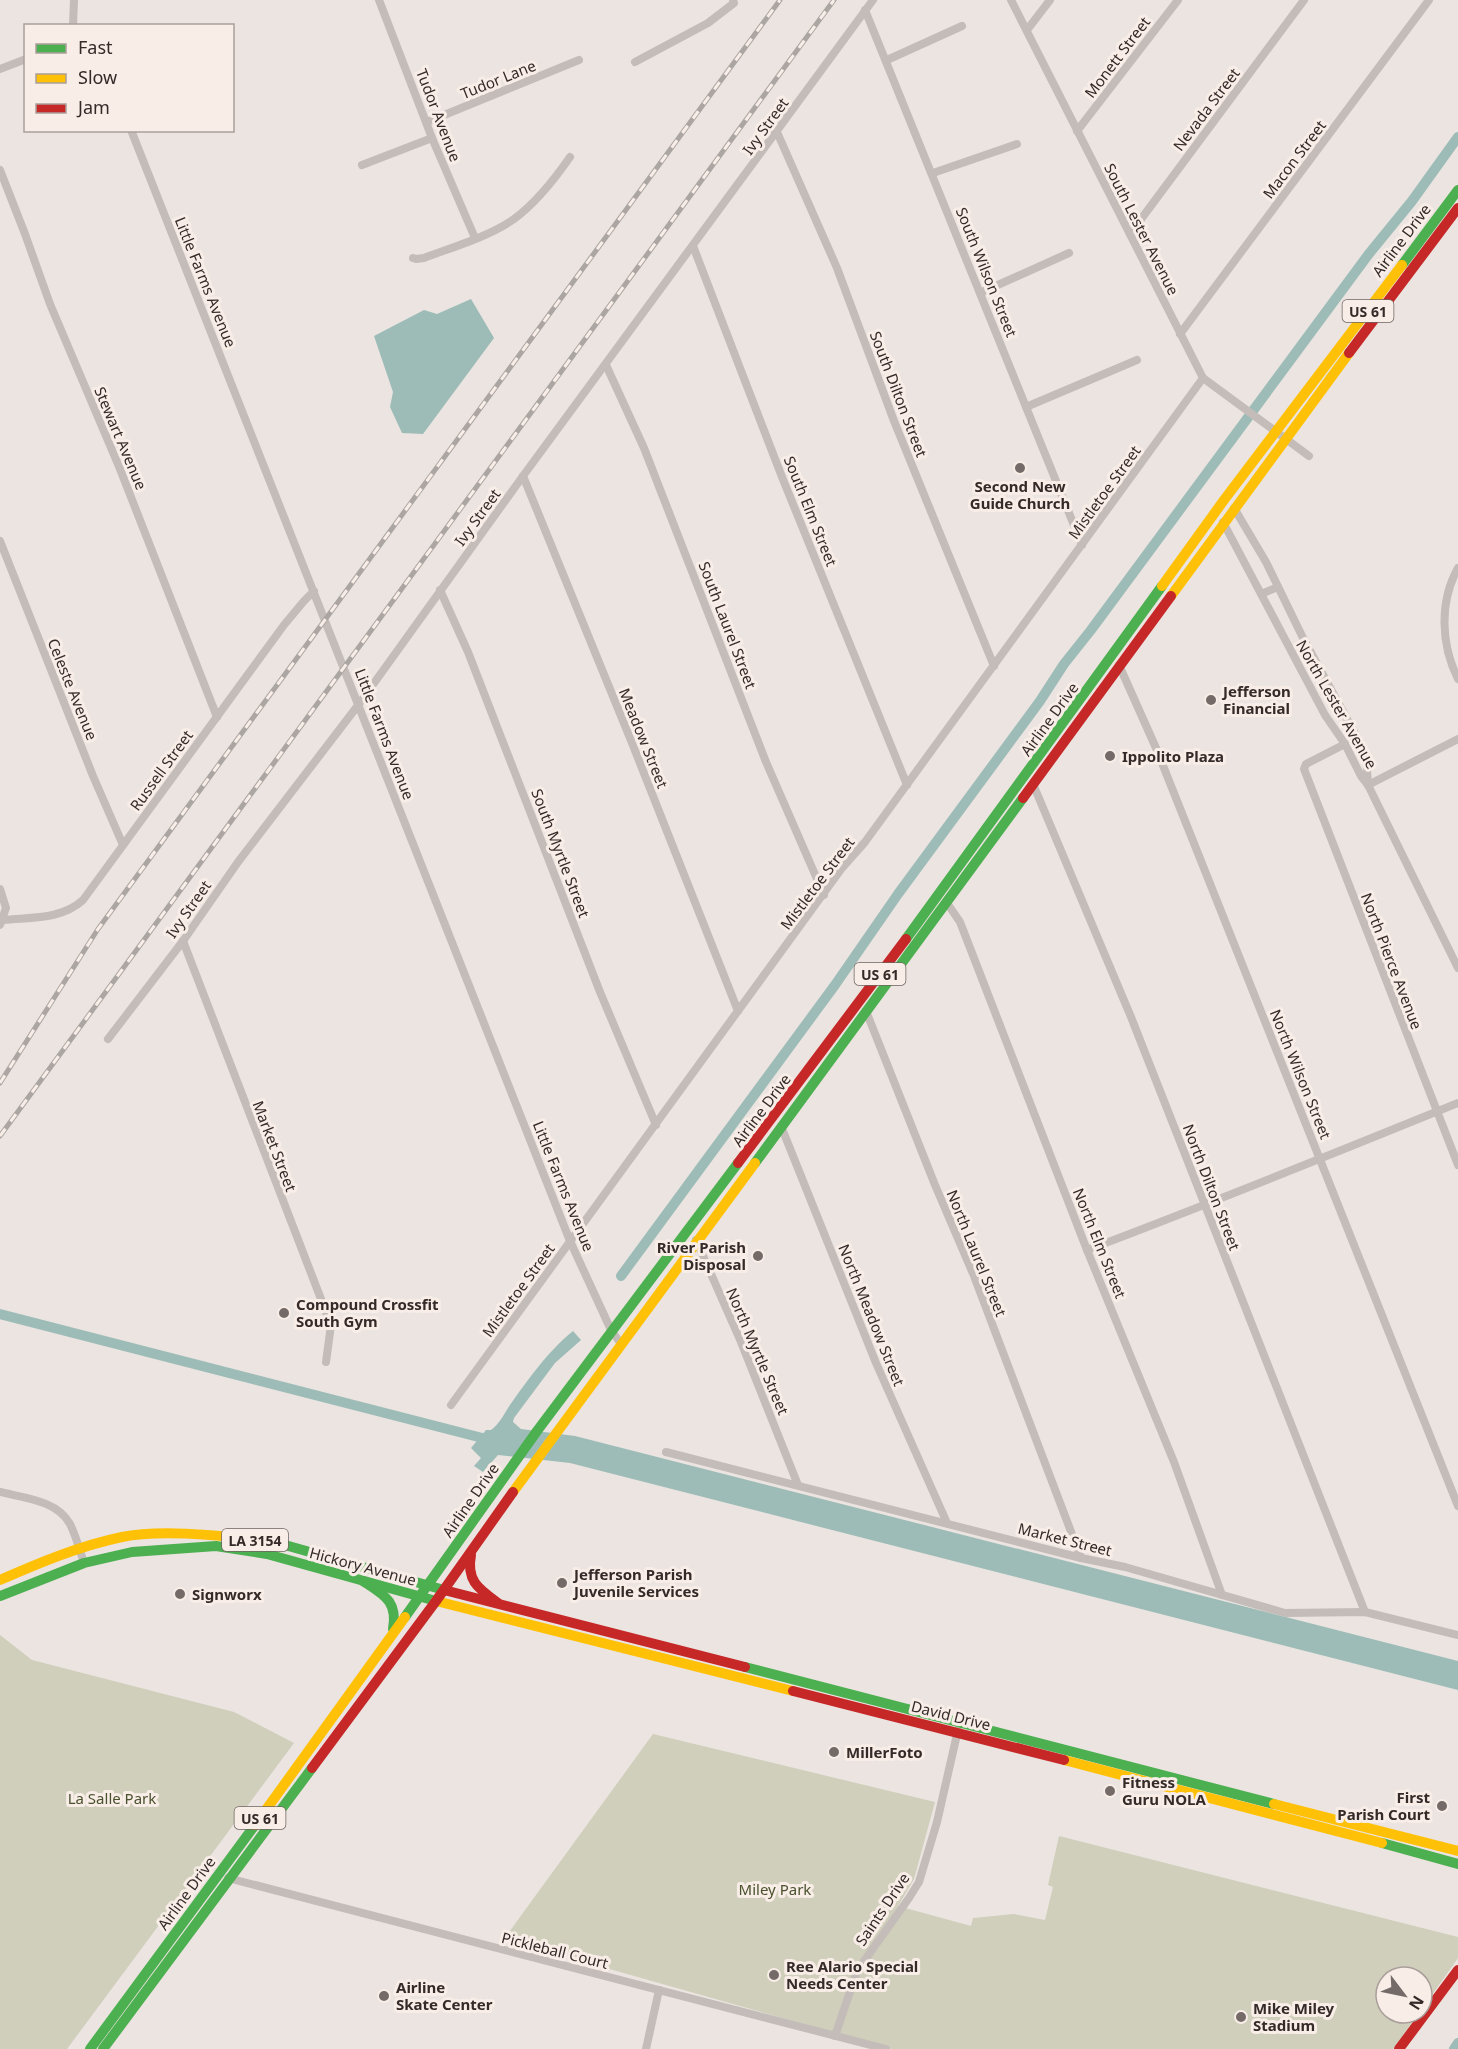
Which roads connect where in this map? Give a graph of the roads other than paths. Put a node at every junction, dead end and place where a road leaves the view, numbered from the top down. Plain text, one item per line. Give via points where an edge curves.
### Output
1 (74, 0) edge
2 (379, 0) edge
3 (873, 0) edge
4 (1011, 0) edge
5 (1050, 0) edge
6 (1178, 0) edge
7 (1304, 0) edge
8 (1429, 0) edge
9 (734, 1) edge
10 (865, 10) junction
11 (73, 24) edge
12 (962, 26) dead end
13 (1027, 30) junction
14 (24, 60) edge
15 (579, 60) dead end
16 (887, 60) junction
17 (635, 62) dead end
18 (0, 69) edge
19 (427, 122) junction
20 (1077, 131) junction
21 (132, 132) edge
22 (777, 132) junction
23 (432, 138) junction
24 (1017, 144) dead end
25 (570, 157) dead end
26 (362, 165) dead end
27 (0, 170) edge
28 (933, 173) junction
29 (1458, 190) edge
30 (1458, 208) edge
31 (1130, 234) junction
32 (475, 238) junction
33 (693, 246) junction
34 (1070, 253) dead end
35 (413, 258) dead end
36 (980, 293) junction
37 (1180, 334) junction
38 (1137, 360) dead end
39 (606, 364) junction
40 (1203, 378) junction
41 (1026, 407) junction
42 (1281, 435) junction
43 (1309, 456) dead end
44 (523, 476) junction
45 (1224, 500) junction
46 (1235, 509) junction
47 (1216, 511) junction
48 (1224, 523) junction
49 (0, 541) edge
50 (1082, 545) junction
51 (1458, 568) edge
52 (1278, 587) junction
53 (440, 590) junction
54 (314, 591) junction
55 (1261, 594) junction
56 (1298, 628) junction
57 (1283, 636) junction
58 (1113, 657) junction
59 (994, 666) junction
60 (1120, 666) junction
61 (1458, 679) edge
62 (359, 704) junction
63 (217, 717) junction
64 (1458, 739) edge
65 (1345, 744) junction
66 (1026, 775) junction
67 (907, 785) junction
68 (1033, 785) junction
69 (1368, 785) junction
70 (123, 845) junction
71 (0, 889) edge
72 (824, 895) junction
73 (947, 903) junction
74 (2, 922) edge
75 (183, 941) junction
76 (1458, 969) edge
77 (862, 1008) junction
78 (738, 1011) junction
79 (108, 1039) dead end
80 (1458, 1103) edge
81 (1437, 1112) junction
82 (777, 1123) junction
83 (656, 1125) junction
84 (1320, 1158) junction
85 (1458, 1165) edge
86 (1204, 1206) junction
87 (688, 1230) junction
88 (570, 1241) junction
89 (697, 1242) junction
90 (1088, 1250) junction
91 (611, 1330) junction
92 (621, 1344) junction
93 (326, 1362) dead end
94 (451, 1405) dead end
95 (666, 1452) dead end
96 (798, 1485) junction
97 (0, 1492) edge
98 (1458, 1506) edge
99 (947, 1523) junction
100 (79, 1549) junction
101 (472, 1550) junction
102 (1081, 1558) junction
103 (84, 1563) junction
104 (0, 1580) edge
105 (363, 1581) junction
106 (428, 1585) junction
107 (444, 1590) junction
108 (1222, 1595) junction
109 (0, 1596) edge
110 (419, 1597) junction
111 (436, 1601) junction
112 (498, 1603) junction
113 (1365, 1612) junction
114 (392, 1635) junction
115 (1458, 1635) edge
116 (958, 1727) junction
117 (1385, 1838) junction
118 (1458, 1851) edge
119 (1458, 1864) edge
120 (224, 1875) junction
121 (1458, 1970) edge
122 (660, 1990) junction
123 (835, 2036) junction
124 (90, 2049) edge
125 (103, 2049) edge
126 (646, 2049) edge
127 (886, 2049) edge
128 (1399, 2049) edge

1 - 11 street
2 - 19 street, Tudor Avenue
3 - 10 street, Ivy Street
4 - 13 street, South Lester Avenue
5 - 13 street
6 - 20 street, Monett Street
7 - 31 street, Nevada Street
8 - 37 street, Macon Street
9 - 17 street via 708,23
10 - 16 street, South Wilson Street
10 - 22 street, Ivy Street
12 - 16 street
13 - 20 street, South Lester Avenue
14 - 18 street
15 - 19 street, Tudor Lane
16 - 28 street, South Wilson Street
19 - 23 street, Tudor Avenue
20 - 31 street, South Lester Avenue
21 - 54 street, Little Farms Avenue
22 - 33 street, Ivy Street
22 - 59 street, South Dilton Street via 837,268 894,421
23 - 26 street
23 - 32 street, Tudor Avenue
24 - 28 street
25 - 32 street via 534,202 513,219
27 - 63 street, Stewart Avenue
28 - 36 street, South Wilson Street
29 - 42 main road, Airline Drive / US 61
30 - 42 main road, Airline Drive / US 61
31 - 37 street, South Lester Avenue
32 - 35 street via 424,258
33 - 39 street, Ivy Street
33 - 67 street, South Elm Street
34 - 36 street
36 - 41 street, South Wilson Street
37 - 40 street, South Lester Avenue
38 - 41 street
39 - 44 street, Ivy Street
39 - 72 street, South Laurel Street via 644,448 766,762
40 - 42 street, South Lester Avenue
40 - 50 street, Mistletoe Street
41 - 50 street, South Wilson Street
42 - 43 street, South Lester Avenue
42 - 45 main road, Airline Drive / US 61
42 - 46 main road, Airline Drive / US 61
44 - 53 street, Ivy Street
44 - 78 street, Meadow Street
45 - 46 street, North Lester Avenue
45 - 47 main road, Airline Drive / US 61
46 - 48 main road, Airline Drive / US 61
46 - 52 street, North Lester Avenue
47 - 48 street, North Lester Avenue
47 - 58 main road, Airline Drive / US 61
48 - 55 street, North Lester Avenue
48 - 60 main road, Airline Drive / US 61
49 - 70 street, Celeste Avenue
50 - 59 street, Mistletoe Street
51 - 61 street via 1444,627 1450,664
52 - 55 street
52 - 56 street, North Lester Avenue
53 - 62 street, Ivy Street
53 - 83 street, South Myrtle Street
54 - 62 street, Little Farms Avenue
54 - 63 street, Russell Street via 284,625
55 - 57 street, North Lester Avenue
56 - 57 street, North Lester Avenue
56 - 69 street, North Lester Avenue via 1366,754
57 - 65 street, North Lester Avenue
58 - 60 street, North Wilson Street
58 - 66 main road, Airline Drive / US 61
59 - 67 street, Mistletoe Street
60 - 68 main road, Airline Drive / US 61
60 - 84 street, North Wilson Street
62 - 75 street, Ivy Street
62 - 88 street, Little Farms Avenue
63 - 70 street, Russell Street
64 - 69 street
65 - 69 street, North Lester Avenue
65 - 81 street, North Pierce Avenue via 1304,766
66 - 68 street, North Dilton Street
66 - 77 main road, Airline Drive / US 61
67 - 72 street, Mistletoe Street
68 - 73 main road, Airline Drive / US 61
68 - 86 street, North Dilton Street via 1131,1017
69 - 76 street, North Lester Avenue
70 - 74 street, Russell Street via 75,907 55,915
71 - 74 street via 6,908
72 - 78 street, Mistletoe Street
73 - 77 main road, Airline Drive / US 61
73 - 90 street, North Elm Street via 960,922
75 - 79 street, Ivy Street
75 - 93 street, Market Street via 331,1325
77 - 82 main road, Airline Drive / US 61
77 - 102 street, North Laurel Street via 974,1276
78 - 83 street, Mistletoe Street
80 - 81 street
81 - 84 street
81 - 85 street, North Pierce Avenue
82 - 87 main road, Airline Drive / US 61
82 - 89 main road, Airline Drive / US 61
82 - 99 street, North Meadow Street
83 - 88 street, Mistletoe Street
84 - 86 street
84 - 98 street, North Wilson Street
86 - 90 street
86 - 113 street, North Dilton Street
87 - 89 street, North Myrtle Street
87 - 91 main road, Airline Drive / US 61
88 - 91 street, Little Farms Avenue
88 - 94 street, Mistletoe Street
89 - 92 main road, Airline Drive / US 61
89 - 96 street, North Myrtle Street
90 - 108 street, North Elm Street via 1174,1462
91 - 92 street, Little Farms Avenue
91 - 106 main road, Airline Drive / US 61
92 - 101 main road, Airline Drive / US 61
95 - 96 street, Market Street
96 - 99 street, Market Street
97 - 100 street via 46,1503 63,1515
99 - 102 street, Market Street
100 - 103 street
100 - 104 main road, LA 3154
100 - 106 main road, Hickory Avenue / LA 3154 via 123,1537 155,1534 234,1537 285,1545
101 - 107 main road, Airline Drive / US 61
101 - 112 main road via 470,1577
102 - 108 street, Market Street
103 - 105 main road, Hickory Avenue / LA 3154 via 132,1552 216,1546 267,1554
103 - 109 main road, LA 3154
105 - 110 main road, Hickory Avenue / LA 3154
105 - 114 main road via 394,1606
106 - 107 main road, Hickory Avenue / LA 3154
106 - 110 main road, Airline Drive / US 61
107 - 111 main road, Airline Drive / US 61
107 - 112 main road, David Drive
108 - 113 street, Market Street via 1285,1613
110 - 111 main road, Hickory Avenue / LA 3154
110 - 114 main road, Airline Drive / US 61
111 - 116 main road, David Drive
111 - 120 main road, Airline Drive / US 61
112 - 116 main road, David Drive
113 - 115 street, Market Street
114 - 120 main road, Airline Drive / US 61
116 - 117 main road, David Drive
116 - 123 street, Saints Drive via 937,1822 918,1882 857,1971
117 - 118 main road, David Drive
117 - 119 main road, David Drive
120 - 122 street, Pickleball Court
120 - 124 main road, Airline Drive / US 61
120 - 125 main road, Airline Drive / US 61
121 - 128 main road
122 - 123 street, Pickleball Court
122 - 126 street
123 - 127 street, Pickleball Court

